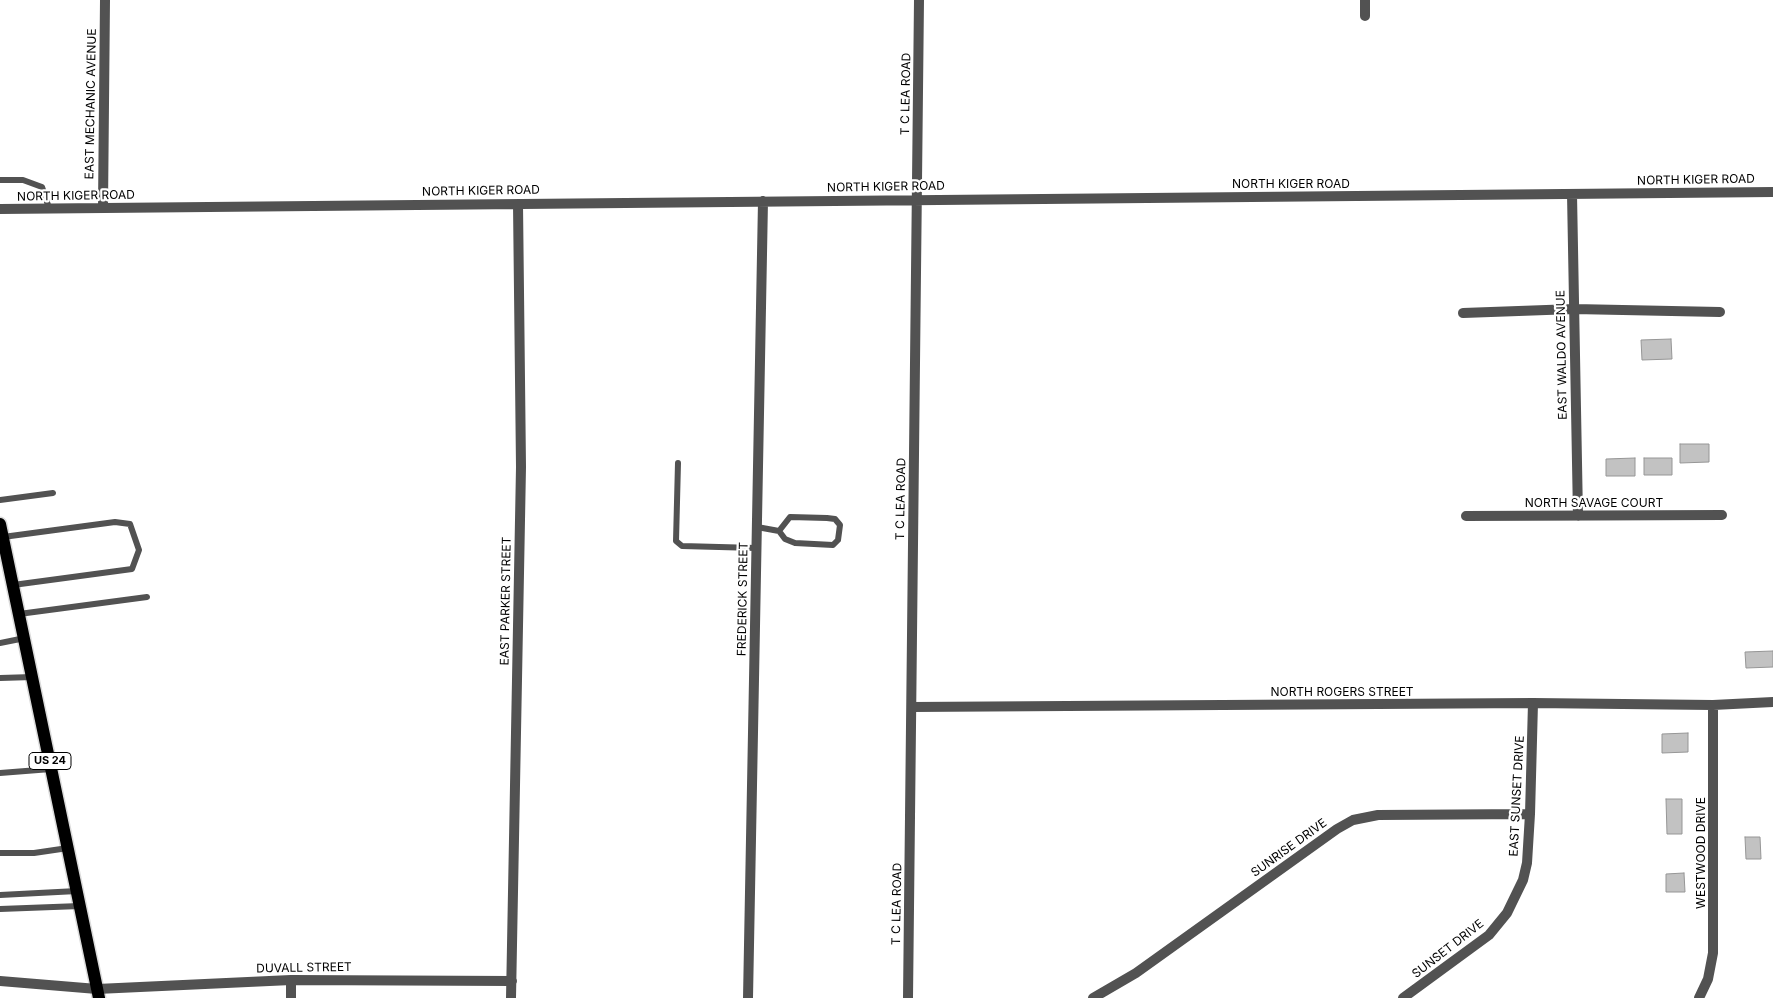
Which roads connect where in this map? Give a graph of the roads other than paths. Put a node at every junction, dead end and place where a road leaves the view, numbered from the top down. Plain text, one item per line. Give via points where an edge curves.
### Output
1 (105, 0) edge
2 (919, 0) edge
3 (1365, 0) edge
4 (1365, 16) dead end
5 (0, 180) edge
6 (1773, 192) edge
7 (1572, 194) junction
8 (917, 199) junction
9 (763, 201) junction
10 (518, 204) junction
11 (103, 207) junction
12 (49, 208) junction
13 (0, 210) edge
14 (1574, 310) junction
15 (1720, 312) dead end
16 (1463, 313) dead end
17 (678, 463) dead end
18 (53, 493) dead end
19 (0, 500) edge
20 (1466, 516) dead end
21 (1578, 516) junction
22 (1722, 516) dead end
23 (757, 527) junction
24 (1, 530) edge
25 (779, 531) junction
26 (756, 548) junction
27 (14, 585) junction
28 (148, 597) dead end
29 (19, 614) junction
30 (24, 638) junction
31 (0, 643) edge
32 (33, 677) junction
33 (0, 678) edge
34 (1773, 702) edge
35 (1534, 703) junction
36 (1713, 705) junction
37 (912, 707) junction
38 (52, 768) junction
39 (0, 773) edge
40 (1530, 814) junction
41 (68, 848) junction
42 (0, 853) edge
43 (77, 891) junction
44 (0, 896) edge
45 (80, 906) junction
46 (0, 909) edge
47 (1504, 916) joint
48 (291, 980) junction
49 (512, 980) junction
50 (0, 981) edge
51 (98, 993) edge
52 (291, 998) edge
53 (511, 998) edge
54 (748, 998) edge
55 (908, 998) edge
56 (1093, 998) edge
57 (1403, 998) edge
58 (1699, 998) edge

1 - 11 street, EAST MECHANIC AVENUE
2 - 8 street, T C LEA ROAD
3 - 4 street
5 - 12 lane via 23,180 42,187
6 - 7 street, NORTH KIGER ROAD
7 - 8 street, NORTH KIGER ROAD
7 - 14 street, EAST WALDO AVENUE
8 - 9 street, NORTH KIGER ROAD
8 - 37 street, T C LEA ROAD
9 - 10 street, NORTH KIGER ROAD
9 - 23 street, FREDERICK STREET
10 - 11 street, NORTH KIGER ROAD
10 - 49 street, EAST PARKER STREET via 521,467
11 - 12 street, NORTH KIGER ROAD
12 - 13 street, NORTH KIGER ROAD
14 - 15 street
14 - 16 street
14 - 21 street, EAST WALDO AVENUE
17 - 26 lane via 676,541 682,546
18 - 19 lane
20 - 21 street, NORTH SAVAGE COURT
21 - 22 street, NORTH SAVAGE COURT
23 - 25 lane
23 - 26 street, FREDERICK STREET
24 - 27 main road, US 24
24 - 27 lane via 115,522 130,524 139,550 132,569
25 - 25 lane via 785,539 795,543 833,545 838,540 840,525 835,519 790,517
26 - 54 street, FREDERICK STREET
27 - 29 main road, US 24
28 - 29 lane
29 - 30 main road, US 24
30 - 31 lane
30 - 32 main road, US 24
32 - 33 lane
32 - 38 main road, US 24
34 - 36 street, NORTH ROGERS STREET
35 - 36 street, NORTH ROGERS STREET
35 - 37 street, NORTH ROGERS STREET
35 - 40 street, EAST SUNSET DRIVE
36 - 58 street, WESTWOOD DRIVE via 1713,953 1708,979
37 - 55 street, T C LEA ROAD
38 - 39 lane
38 - 41 main road, US 24
40 - 47 street, EAST SUNSET DRIVE via 1523,880
40 - 56 street, SUNRISE DRIVE via 1378,815 1353,820 1136,973
41 - 42 lane
41 - 43 main road, US 24
43 - 44 lane
43 - 45 main road, US 24
45 - 46 lane
45 - 51 main road, US 24
47 - 57 street, SUNSET DRIVE via 1489,935
48 - 49 street, DUVALL STREET
48 - 51 street, DUVALL STREET
48 - 52 street
49 - 53 street, EAST PARKER STREET
50 - 51 street, DUVALL STREET

